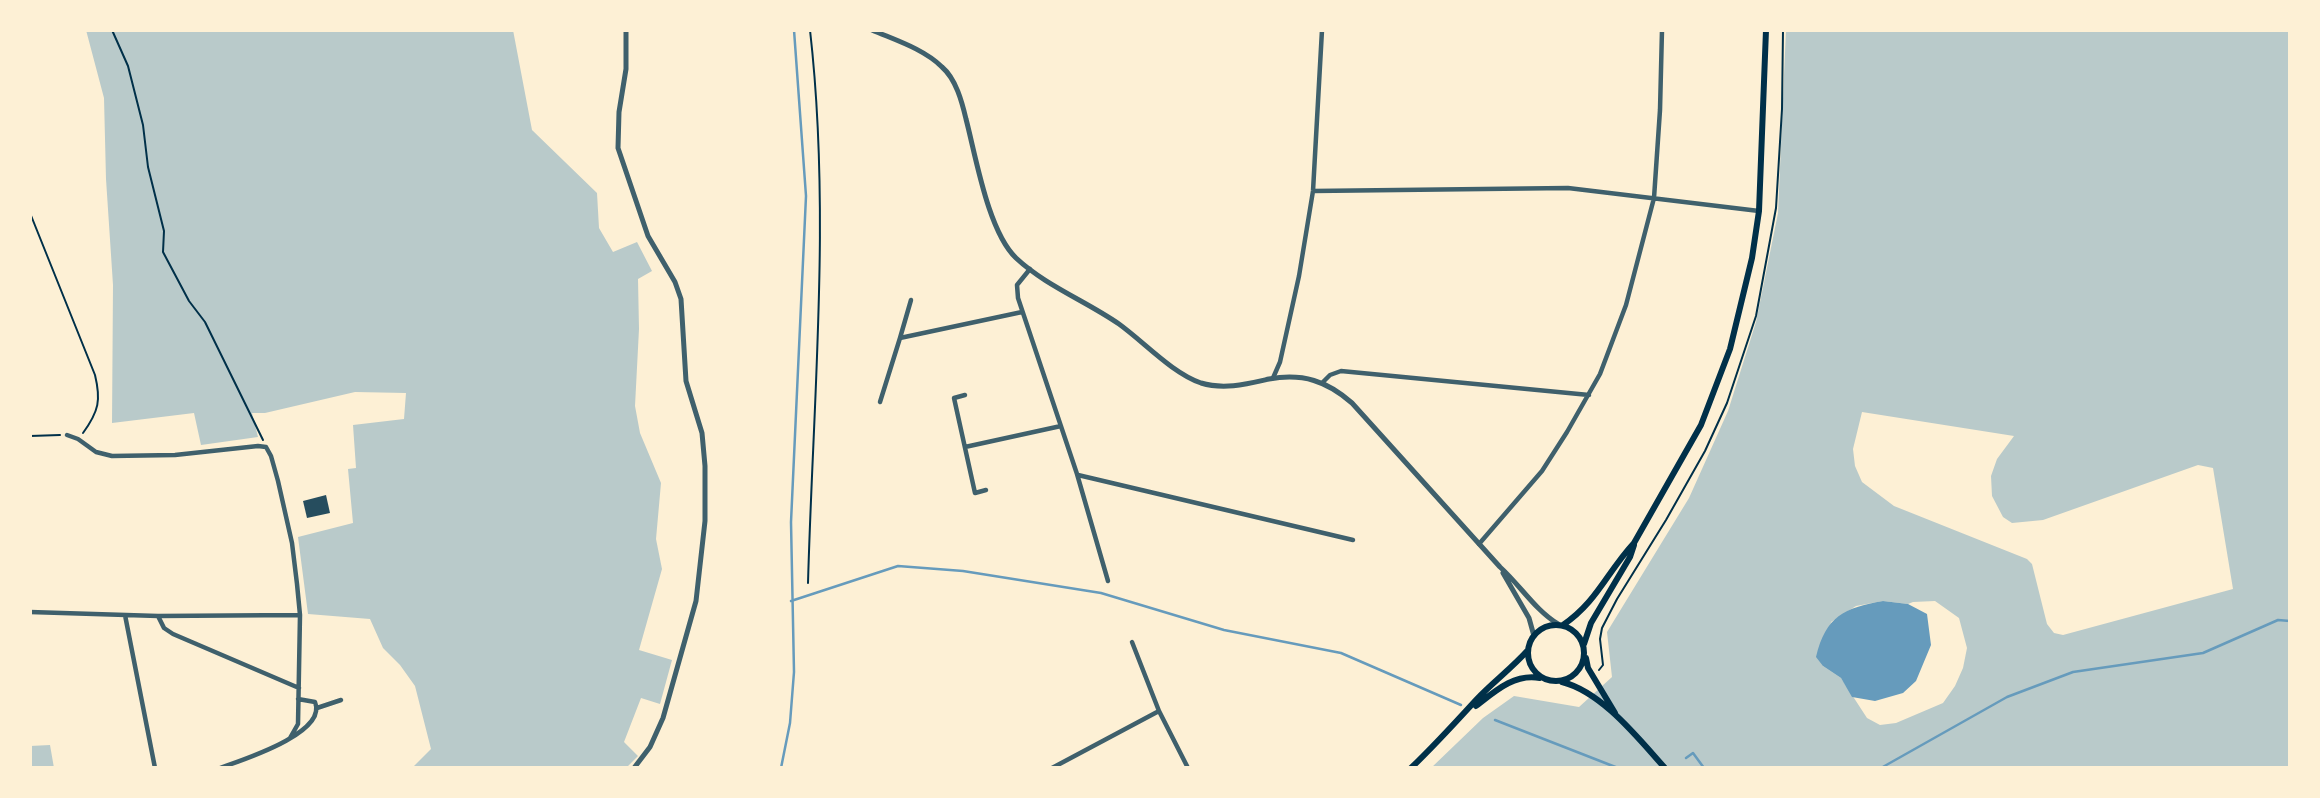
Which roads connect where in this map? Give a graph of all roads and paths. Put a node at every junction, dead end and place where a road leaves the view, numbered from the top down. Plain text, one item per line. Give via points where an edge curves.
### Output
1 (112, 30) edge
2 (626, 30) edge
3 (810, 30) edge
4 (872, 30) edge
5 (1322, 30) edge
6 (1662, 30) edge
7 (1766, 30) edge
8 (1312, 191) junction
9 (1654, 198) junction
10 (1759, 211) junction
11 (30, 213) edge
12 (1030, 270) junction
13 (911, 300) dead end
14 (1022, 312) junction
15 (900, 338) junction
16 (1273, 379) junction
17 (1323, 382) junction
18 (965, 395) dead end
19 (1589, 395) junction
20 (880, 402) dead end
21 (1061, 426) junction
22 (67, 435) joint
23 (30, 436) edge
24 (78, 439) junction
25 (266, 447) junction
26 (965, 447) junction
27 (1077, 474) junction
28 (986, 490) dead end
29 (1353, 540) dead end
30 (1634, 543) junction
31 (1479, 544) junction
32 (1500, 567) junction
33 (1108, 581) dead end
34 (808, 583) dead end
35 (30, 612) edge
36 (125, 615) junction
37 (300, 615) junction
38 (158, 616) junction
39 (1560, 625) junction
40 (1534, 636) junction
41 (1132, 642) dead end
42 (1584, 646) junction
43 (1528, 650) junction
44 (1585, 655) junction
45 (1544, 678) junction
46 (1560, 681) junction
47 (299, 688) junction
48 (299, 699) junction
49 (341, 699) dead end
50 (317, 708) junction
51 (1159, 711) junction
52 (1468, 711) junction
53 (1620, 720) junction
54 (290, 738) junction
55 (155, 768) edge
56 (220, 768) edge
57 (634, 768) edge
58 (1052, 768) edge
59 (1188, 768) edge
60 (1411, 768) edge
61 (1665, 768) edge

1 - 25 path via 128,66 143,125 164,232 163,252 188,301 205,322
2 - 57 street via 618,148 648,236 681,299 686,381 702,433 705,466 705,522 696,601 663,718
3 - 34 path via 818,114 821,237
4 - 12 street via 925,54 948,72 962,103 996,229
5 - 8 street
6 - 9 street
7 - 10 main road
8 - 9 street via 1568,188
8 - 16 street via 1298,276
9 - 10 street
9 - 19 street via 1626,305
10 - 30 main road via 1740,312 1713,399
11 - 24 path via 95,375 99,406
12 - 14 street via 1017,285
12 - 16 street via 1116,322 1184,376 1213,386
13 - 15 street
14 - 15 street
14 - 21 street
15 - 20 street
16 - 17 street
17 - 19 street via 1340,371
17 - 31 street via 1352,403
18 - 26 street via 954,398
19 - 31 street via 1542,471
21 - 26 street
21 - 27 street
22 - 23 path
22 - 24 street
24 - 25 street via 96,452 112,456
25 - 37 street via 292,544
26 - 28 street via 975,492
27 - 29 street
27 - 33 street
30 - 39 main road via 1583,611
30 - 42 main road via 1591,623
31 - 32 street
32 - 39 street
32 - 40 street
35 - 36 street
36 - 38 street
36 - 55 street
37 - 38 street
37 - 47 street
38 - 47 street via 173,634
39 - 40 main road
39 - 42 main road via 1576,632
40 - 43 main road
41 - 51 street
42 - 44 main road
43 - 45 main road via 1533,669
43 - 52 main road
44 - 46 main road via 1577,672
44 - 53 main road via 1588,668
45 - 46 main road
45 - 52 main road via 1521,677
46 - 53 main road via 1583,690
47 - 48 street
48 - 50 street via 315,702
48 - 54 street via 298,724
49 - 50 street
50 - 54 street via 317,715
51 - 58 street
51 - 59 street
52 - 60 main road
53 - 61 main road
54 - 56 street

